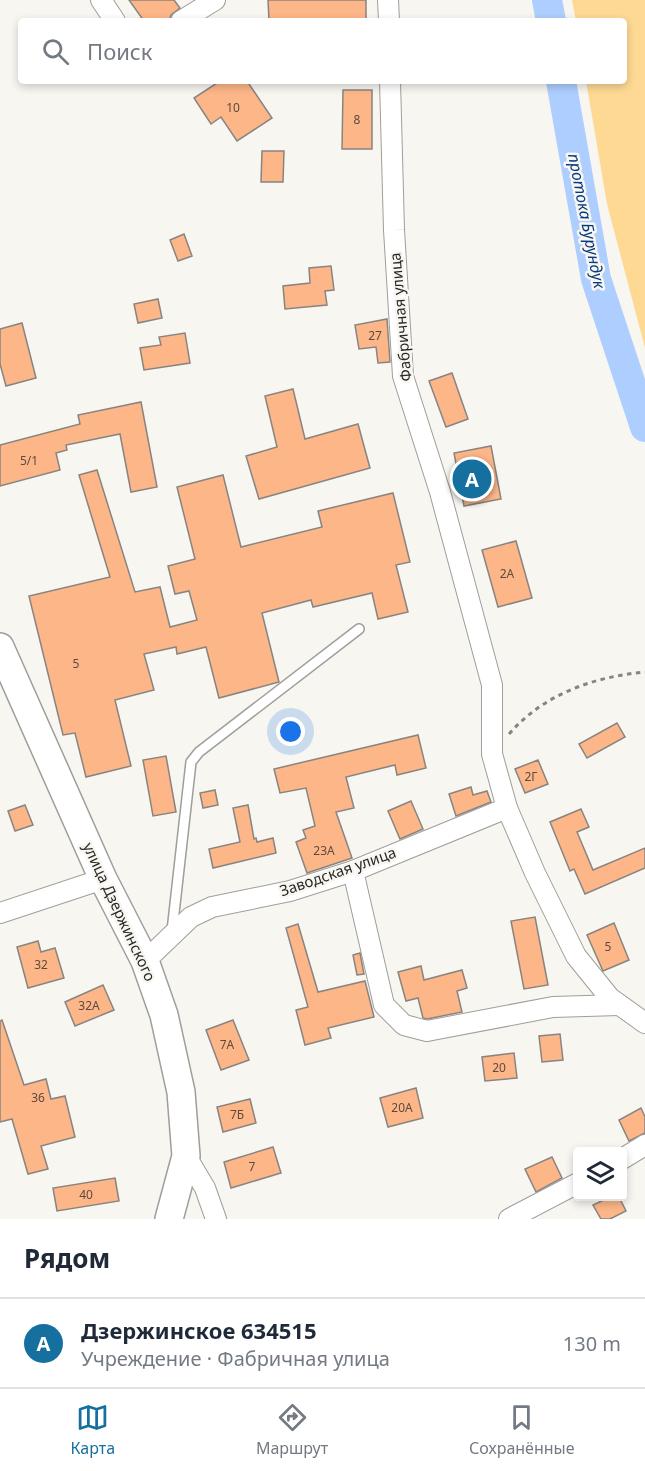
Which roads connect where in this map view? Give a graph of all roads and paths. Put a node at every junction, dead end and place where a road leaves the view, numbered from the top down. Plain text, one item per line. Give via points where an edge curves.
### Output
1 (101, 0) edge
2 (214, 0) edge
3 (388, 0) edge
4 (113, 18) edge
5 (186, 18) edge
6 (389, 18) edge
7 (390, 84) edge
8 (359, 629) dead end
9 (0, 647) edge
10 (645, 672) edge
11 (492, 754) junction
12 (507, 808) junction
13 (353, 871) junction
14 (103, 879) junction
15 (0, 913) edge
16 (172, 933) junction
17 (145, 961) junction
18 (619, 1005) junction
19 (645, 1023) edge
20 (645, 1145) edge
21 (186, 1156) junction
22 (627, 1156) edge
23 (573, 1186) edge
24 (168, 1219) edge
25 (216, 1219) edge
26 (510, 1219) edge

1 - 4 street
2 - 5 street
3 - 6 street
7 - 11 street, Фабричная улица via 403,376 440,492 492,685
8 - 16 lane via 190,762
9 - 14 street, улица Дзержинского
10 - 11 path via 609,675 570,689 532,711
11 - 12 street
12 - 13 street, Заводская улица
12 - 18 street via 576,956
13 - 16 street, Заводская улица via 290,891 212,907 191,917
13 - 18 street via 384,1005 404,1025 427,1031 553,1007
14 - 15 street
14 - 17 street, улица Дзержинского
16 - 17 street, Заводская улица
17 - 21 street, улица Дзержинского via 164,1015 181,1092
18 - 19 street
20 - 22 street
21 - 24 street
21 - 25 street, улица Дзержинского via 205,1188
23 - 26 street

